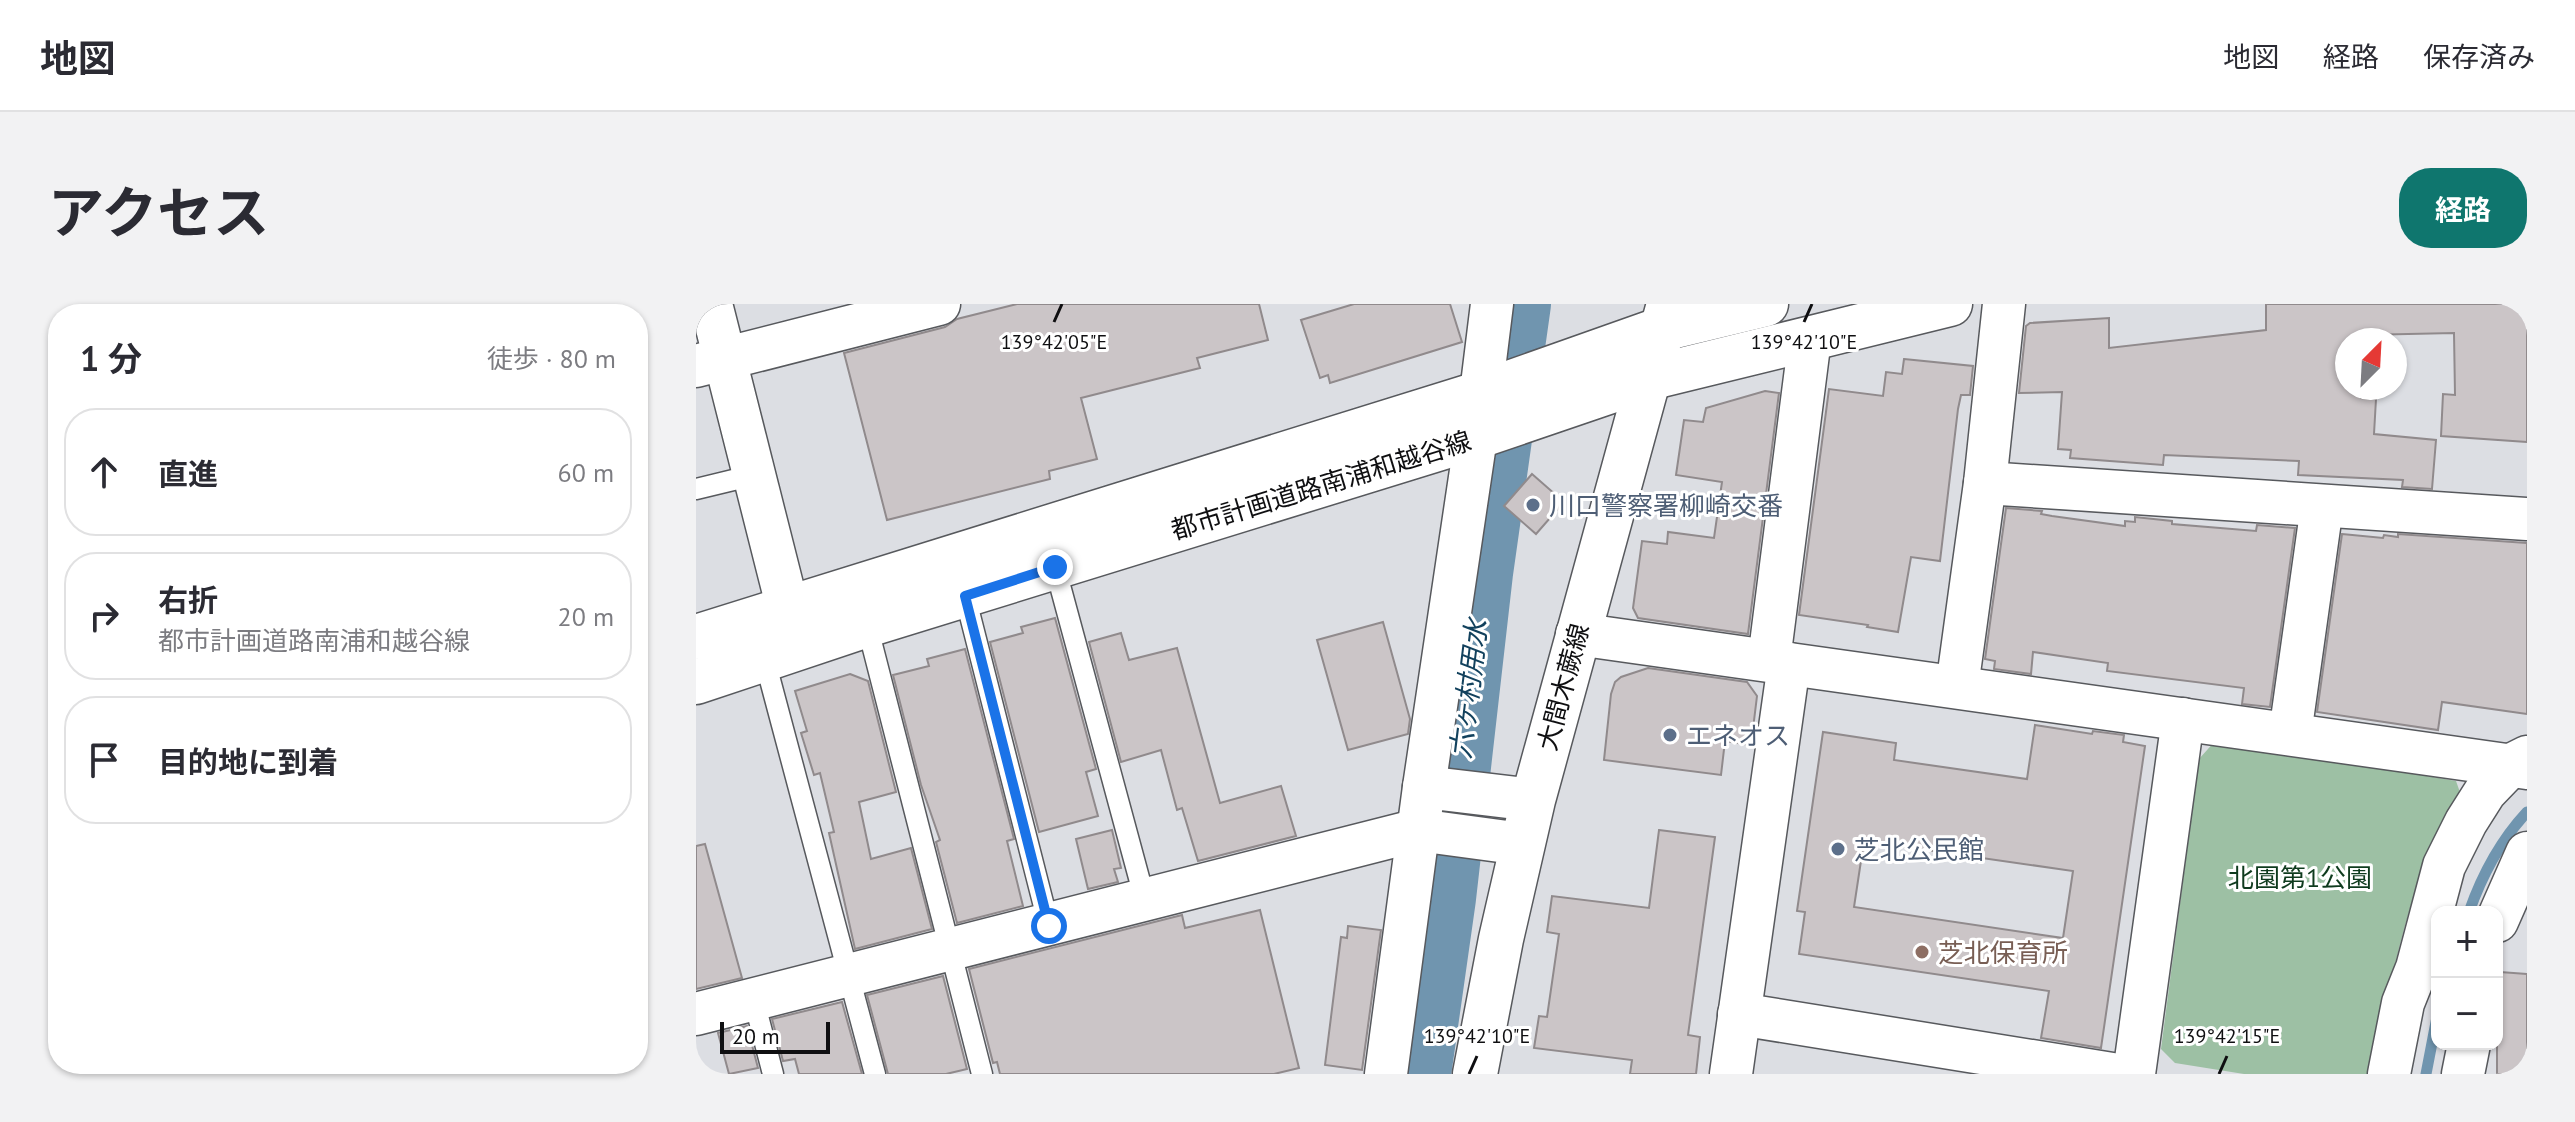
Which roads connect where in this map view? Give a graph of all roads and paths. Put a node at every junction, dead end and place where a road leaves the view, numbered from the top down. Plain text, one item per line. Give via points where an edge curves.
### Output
1 (711, 304) edge
2 (939, 304) edge
3 (1492, 304) edge
4 (1766, 304) edge
5 (1950, 304) edge
6 (2004, 304) edge
7 (1665, 316) edge
8 (1810, 338) junction
9 (710, 362) edge
10 (1649, 378) junction
11 (1481, 393) junction
12 (1476, 437) junction
13 (754, 475) junction
14 (1985, 483) junction
15 (696, 489) edge
16 (2322, 506) junction
17 (2527, 519) edge
18 (1055, 567) junction
19 (965, 596) junction
20 (788, 609) junction
21 (867, 625) junction
22 (1577, 634) junction
23 (696, 637) edge
24 (765, 661) junction
25 (1779, 662) junction
26 (696, 682) edge
27 (1957, 687) junction
28 (2183, 719) junction
29 (2290, 734) junction
30 (2522, 763) edge
31 (1424, 787) junction
32 (1533, 800) junction
33 (1418, 830) junction
34 (1522, 844) junction
35 (2527, 853) edge
36 (1145, 900) junction
37 (2436, 906) edge
38 (2503, 907) edge
39 (1049, 926) junction
40 (2431, 929) edge
41 (2503, 933) edge
42 (2527, 936) edge
43 (951, 948) junction
44 (849, 974) junction
45 (753, 997) junction
46 (696, 1014) edge
47 (1739, 1014) junction
48 (2468, 1050) edge
49 (773, 1074) edge
50 (875, 1074) edge
51 (982, 1074) edge
52 (1386, 1074) edge
53 (1475, 1074) edge
54 (1731, 1074) edge
55 (2112, 1074) edge
56 (2134, 1074) edge
57 (2389, 1074) edge
58 (2463, 1074) edge

1 - 9 street
2 - 9 street
3 - 11 street
4 - 7 street, 都市計画道路南浦和越谷線
5 - 8 street, 都市計画道路南浦和越谷線
6 - 14 street
7 - 10 street, 大間木蕨線
7 - 11 street, 都市計画道路南浦和越谷線
8 - 10 street, 都市計画道路南浦和越谷線
8 - 25 street
9 - 13 street
10 - 12 street, 都市計画道路南浦和越谷線
10 - 22 street, 大間木蕨線
11 - 20 street, 都市計画道路南浦和越谷線
12 - 18 street, 都市計画道路南浦和越谷線
12 - 31 street
13 - 15 lane
13 - 20 street
14 - 16 street
14 - 27 street
16 - 17 street
16 - 29 street
18 - 19 street, 都市計画道路南浦和越谷線
18 - 36 lane
19 - 21 street, 都市計画道路南浦和越谷線
19 - 39 lane
20 - 23 street, 都市計画道路南浦和越谷線
21 - 24 street, 都市計画道路南浦和越谷線
21 - 43 lane
22 - 25 street
22 - 32 street, 大間木蕨線
24 - 26 street, 都市計画道路南浦和越谷線
24 - 44 lane
25 - 27 street
25 - 47 street
27 - 28 street
28 - 29 street
28 - 56 street
29 - 30 street
30 - 37 street via 2485,792 2466,822 2444,866
31 - 32 street
31 - 33 street
32 - 34 street, 大間木蕨線
33 - 34 street
33 - 36 street
33 - 52 street
34 - 53 street, 大間木蕨線
35 - 38 street
36 - 39 street
39 - 43 street
40 - 57 street via 2403,1003
41 - 42 street
43 - 44 street
43 - 51 lane
44 - 45 street
44 - 50 lane
45 - 46 street
45 - 49 lane
47 - 54 street
47 - 55 street
48 - 58 street

